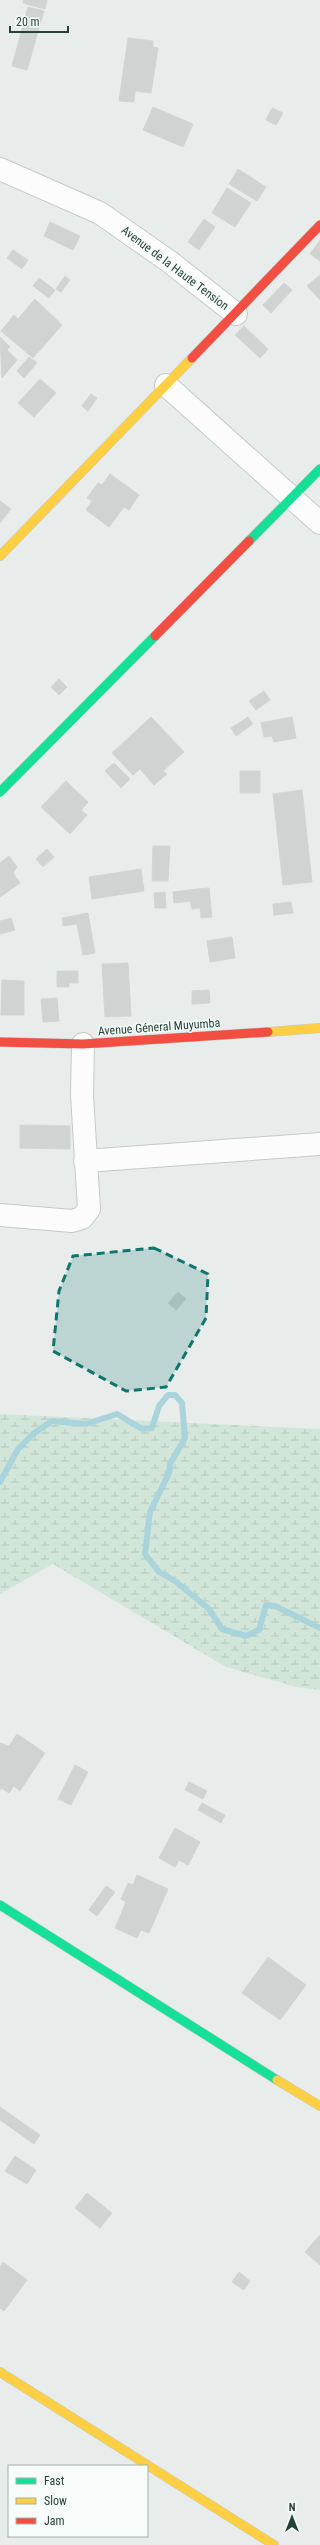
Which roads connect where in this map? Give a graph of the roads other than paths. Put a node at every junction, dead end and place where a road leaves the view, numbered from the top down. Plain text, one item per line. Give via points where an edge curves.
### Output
1 (4, 175) edge
2 (320, 225) edge
3 (236, 314) junction
4 (166, 385) junction
5 (320, 469) edge
6 (292, 497) junction
7 (320, 523) edge
8 (0, 556) edge
9 (0, 792) edge
10 (320, 1028) edge
11 (0, 1042) edge
12 (83, 1044) junction
13 (320, 1144) edge
14 (85, 1161) junction
15 (0, 1215) edge
16 (0, 1905) edge
17 (320, 2106) edge
18 (0, 2372) edge
19 (147, 2465) edge
20 (148, 2465) edge
21 (274, 2545) edge

1 - 3 street, Avenue de la Haute Tension via 100,213 170,262
2 - 3 street
3 - 4 street, Avenue de la Haute Tension
4 - 6 street
4 - 8 street, Avenue de la Haute Tension
5 - 6 street
6 - 7 street
6 - 9 street
10 - 12 street, Avenue Géneral Muyumba
11 - 12 street, Avenue Géneral Muyumba
12 - 14 street
13 - 14 street
14 - 15 street via 89,1209 82,1218 72,1221
16 - 17 street via 72,1954
18 - 19 street
20 - 21 street

